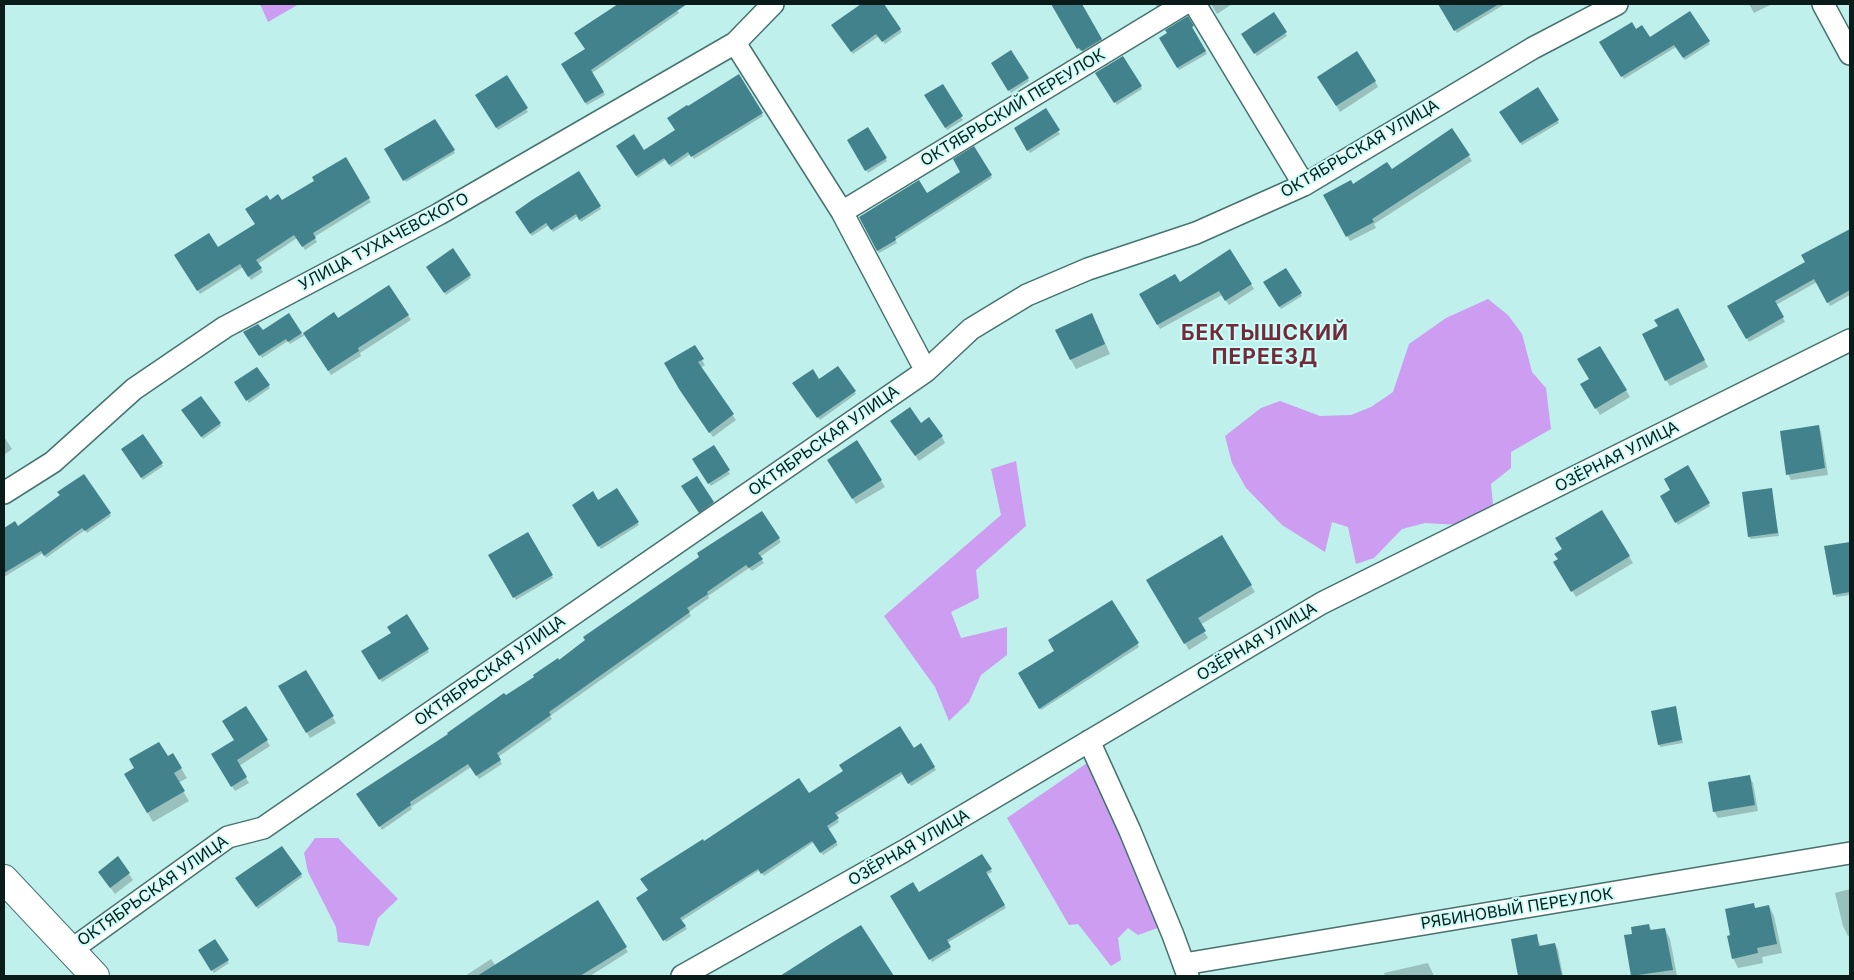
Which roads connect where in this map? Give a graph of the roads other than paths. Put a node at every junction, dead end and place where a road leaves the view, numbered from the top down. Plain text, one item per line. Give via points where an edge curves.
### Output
1 (773, 4) edge
2 (1184, 4) edge
3 (1195, 4) edge
4 (1618, 4) edge
5 (1823, 4) edge
6 (734, 43) junction
7 (1850, 54) edge
8 (1304, 184) junction
9 (842, 212) junction
10 (1850, 340) edge
11 (926, 370) junction
12 (4, 493) edge
13 (1089, 741) junction
14 (1850, 853) edge
15 (4, 879) edge
16 (70, 950) junction
17 (1186, 970) edge
18 (95, 976) edge
19 (682, 976) edge

1 - 6 street, УЛИЦА ТУХАЧЕВСКОГО
2 - 9 street, ОКТЯБРЬСКИЙ ПЕРЕУЛОК
3 - 8 street
4 - 8 street, ОКТЯБРЬСКАЯ УЛИЦА via 1533,48
5 - 7 street
6 - 9 street
6 - 12 street, УЛИЦА ТУХАЧЕВСКОГО via 439,214 225,327 134,389 53,462
8 - 11 street, ОКТЯБРЬСКАЯ УЛИЦА via 1196,233 1088,269 1028,295 971,329
9 - 11 street
10 - 13 street, ОЗЁРНАЯ УЛИЦА via 1322,603
11 - 16 street, ОКТЯБРЬСКАЯ УЛИЦА via 263,828 228,836
13 - 17 street via 1130,831
13 - 19 street, ОЗЁРНАЯ УЛИЦА via 904,851
14 - 17 street, РЯБИНОВЫЙ ПЕРЕУЛОК
15 - 16 main road
16 - 18 main road

